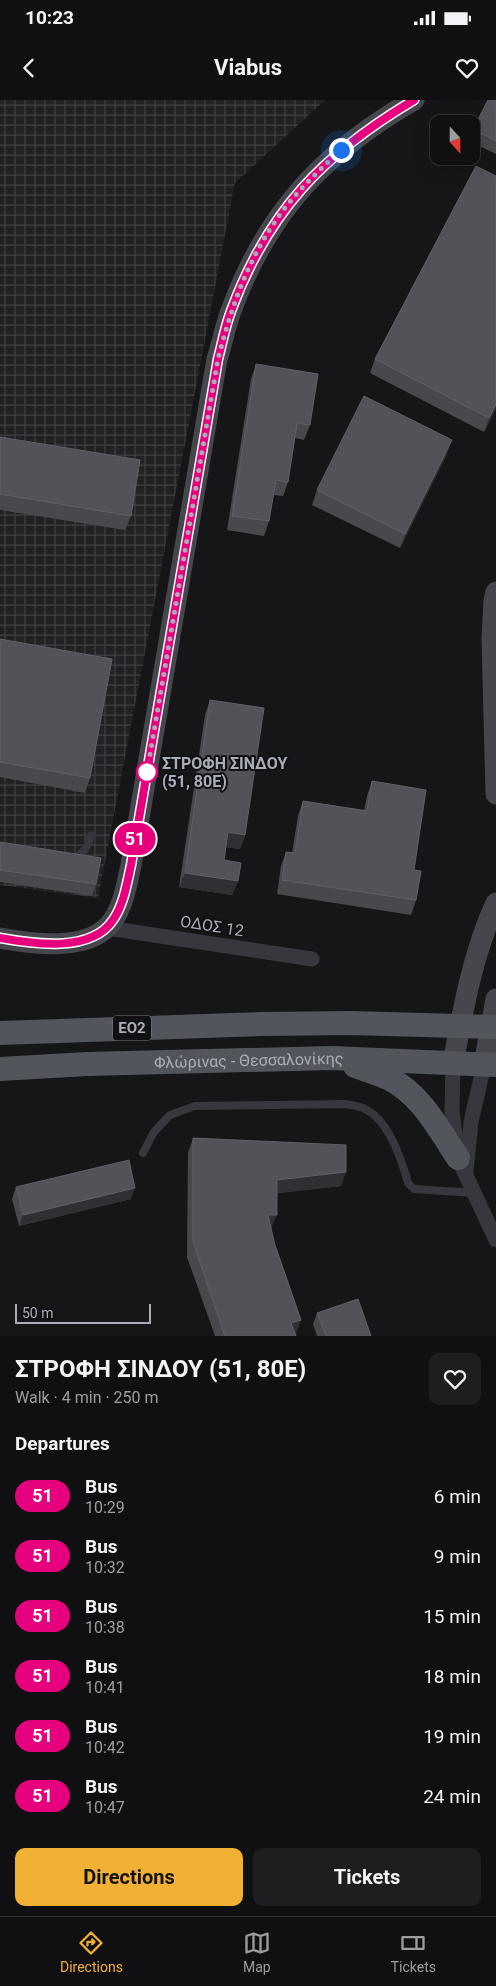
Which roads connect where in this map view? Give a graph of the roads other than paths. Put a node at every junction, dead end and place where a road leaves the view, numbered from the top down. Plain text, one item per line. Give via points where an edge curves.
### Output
1 (414, 100) edge
2 (496, 592) edge
3 (496, 794) edge
4 (91, 835) dead end
5 (58, 856) edge
6 (496, 903) edge
7 (107, 928) junction
8 (0, 938) edge
9 (312, 959) dead end
10 (496, 999) edge
11 (460, 1025) junction
12 (494, 1027) edge
13 (0, 1033) edge
14 (332, 1058) junction
15 (453, 1063) junction
16 (490, 1065) edge
17 (0, 1069) edge
18 (143, 1153) dead end
19 (462, 1165) junction
20 (475, 1193) junction
21 (496, 1240) edge

1 - 7 main road via 380,120 341,150 294,197 259,248 230,313 218,359 131,865 117,914
2 - 3 main road via 492,638
4 - 5 lane via 86,851 78,857
6 - 11 main road via 485,927
7 - 8 main road via 87,938 60,943 41,944
7 - 9 street, ΟΔΟΣ 12
10 - 12 main road
11 - 12 main road, ΕΟ2
11 - 13 main road, ΕΟ2 via 264,1024
11 - 15 main road
12 - 16 main road
14 - 15 main road, Φλώρινας - Θεσσαλονίκης / ΕΟ2
14 - 17 main road, Φλώρινας - Θεσσαλονίκης / ΕΟ2
14 - 19 main road via 388,1078 408,1091
15 - 16 main road, Φλώρινας - Θεσσαλονίκης / ΕΟ2
15 - 19 street via 452,1111
16 - 19 street via 471,1122
18 - 20 lane via 154,1132 170,1115 194,1106 345,1104 367,1110 381,1122 414,1190
19 - 20 street
20 - 21 street

